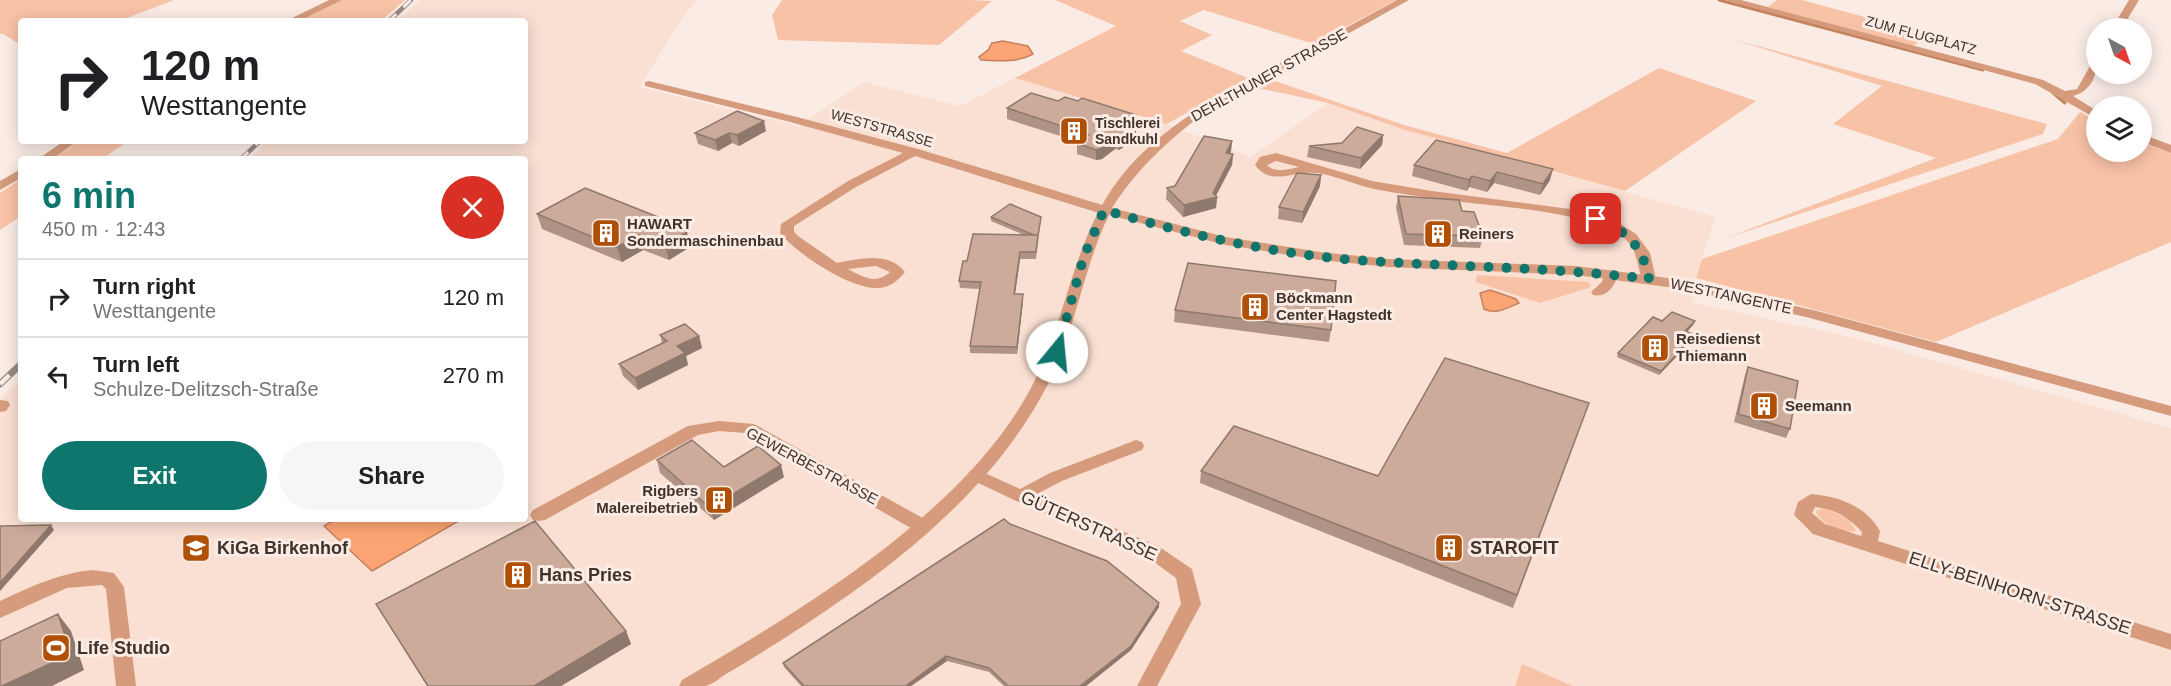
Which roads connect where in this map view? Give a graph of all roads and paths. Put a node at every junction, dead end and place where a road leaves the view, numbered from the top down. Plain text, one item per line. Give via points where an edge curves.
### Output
1 (337, 0) edge
2 (1404, 0) edge
3 (1730, 0) edge
4 (2134, 0) edge
5 (298, 18) edge
6 (2123, 18) edge
7 (2086, 81) edge
8 (649, 84) dead end
9 (2064, 95) junction
10 (2086, 110) edge
11 (2152, 142) edge
12 (67, 144) edge
13 (2171, 149) edge
14 (914, 152) junction
15 (49, 156) edge
16 (1313, 170) dead end
17 (18, 175) edge
18 (0, 186) edge
19 (1104, 210) junction
20 (836, 268) dead end
21 (1611, 274) junction
22 (1649, 279) junction
23 (1598, 292) dead end
24 (2171, 411) edge
25 (1136, 446) dead end
26 (976, 475) junction
27 (1020, 496) junction
28 (539, 515) dead end
29 (922, 526) junction
30 (1868, 544) dead end
31 (0, 610) edge
32 (2171, 642) edge
33 (126, 686) edge
34 (690, 686) edge
35 (1147, 686) edge

1 - 5 street
2 - 19 street, DEHLTHUNER STRASSE via 1180,125 1136,164
3 - 9 street, ZUM FLUGPLATZ via 2019,76
4 - 6 street
7 - 9 street via 2080,91
8 - 14 street, WESTSTRASSE
9 - 10 street, ZUM FLUGPLATZ
11 - 13 street
12 - 15 street
14 - 19 street, WESTSTRASSE
14 - 20 street via 788,224 787,233 796,243
16 - 22 street via 1432,195 1581,214 1611,224 1630,237 1643,253
17 - 18 street
19 - 21 street, WESTTANGENTE via 1268,250 1353,260
19 - 26 street, DEHLTHUNER STRASSE via 1084,256 1057,352 1027,408
21 - 22 street, WESTTANGENTE
21 - 23 street via 1608,284
22 - 24 street, WESTTANGENTE via 1804,311
25 - 27 street via 1056,477
26 - 27 street, GÜTERSTRASSE
26 - 29 street, DEHLTHUNER STRASSE
27 - 35 street, GÜTERSTRASSE via 1152,551 1185,574 1191,604
28 - 29 street, GEWERBESTRASSE via 694,430 719,426 748,428
29 - 34 street, DEHLTHUNER STRASSE via 806,614
30 - 32 street, ELLY-BEINHORN-STRASSE
31 - 33 street via 70,579 90,575 107,578 115,587

